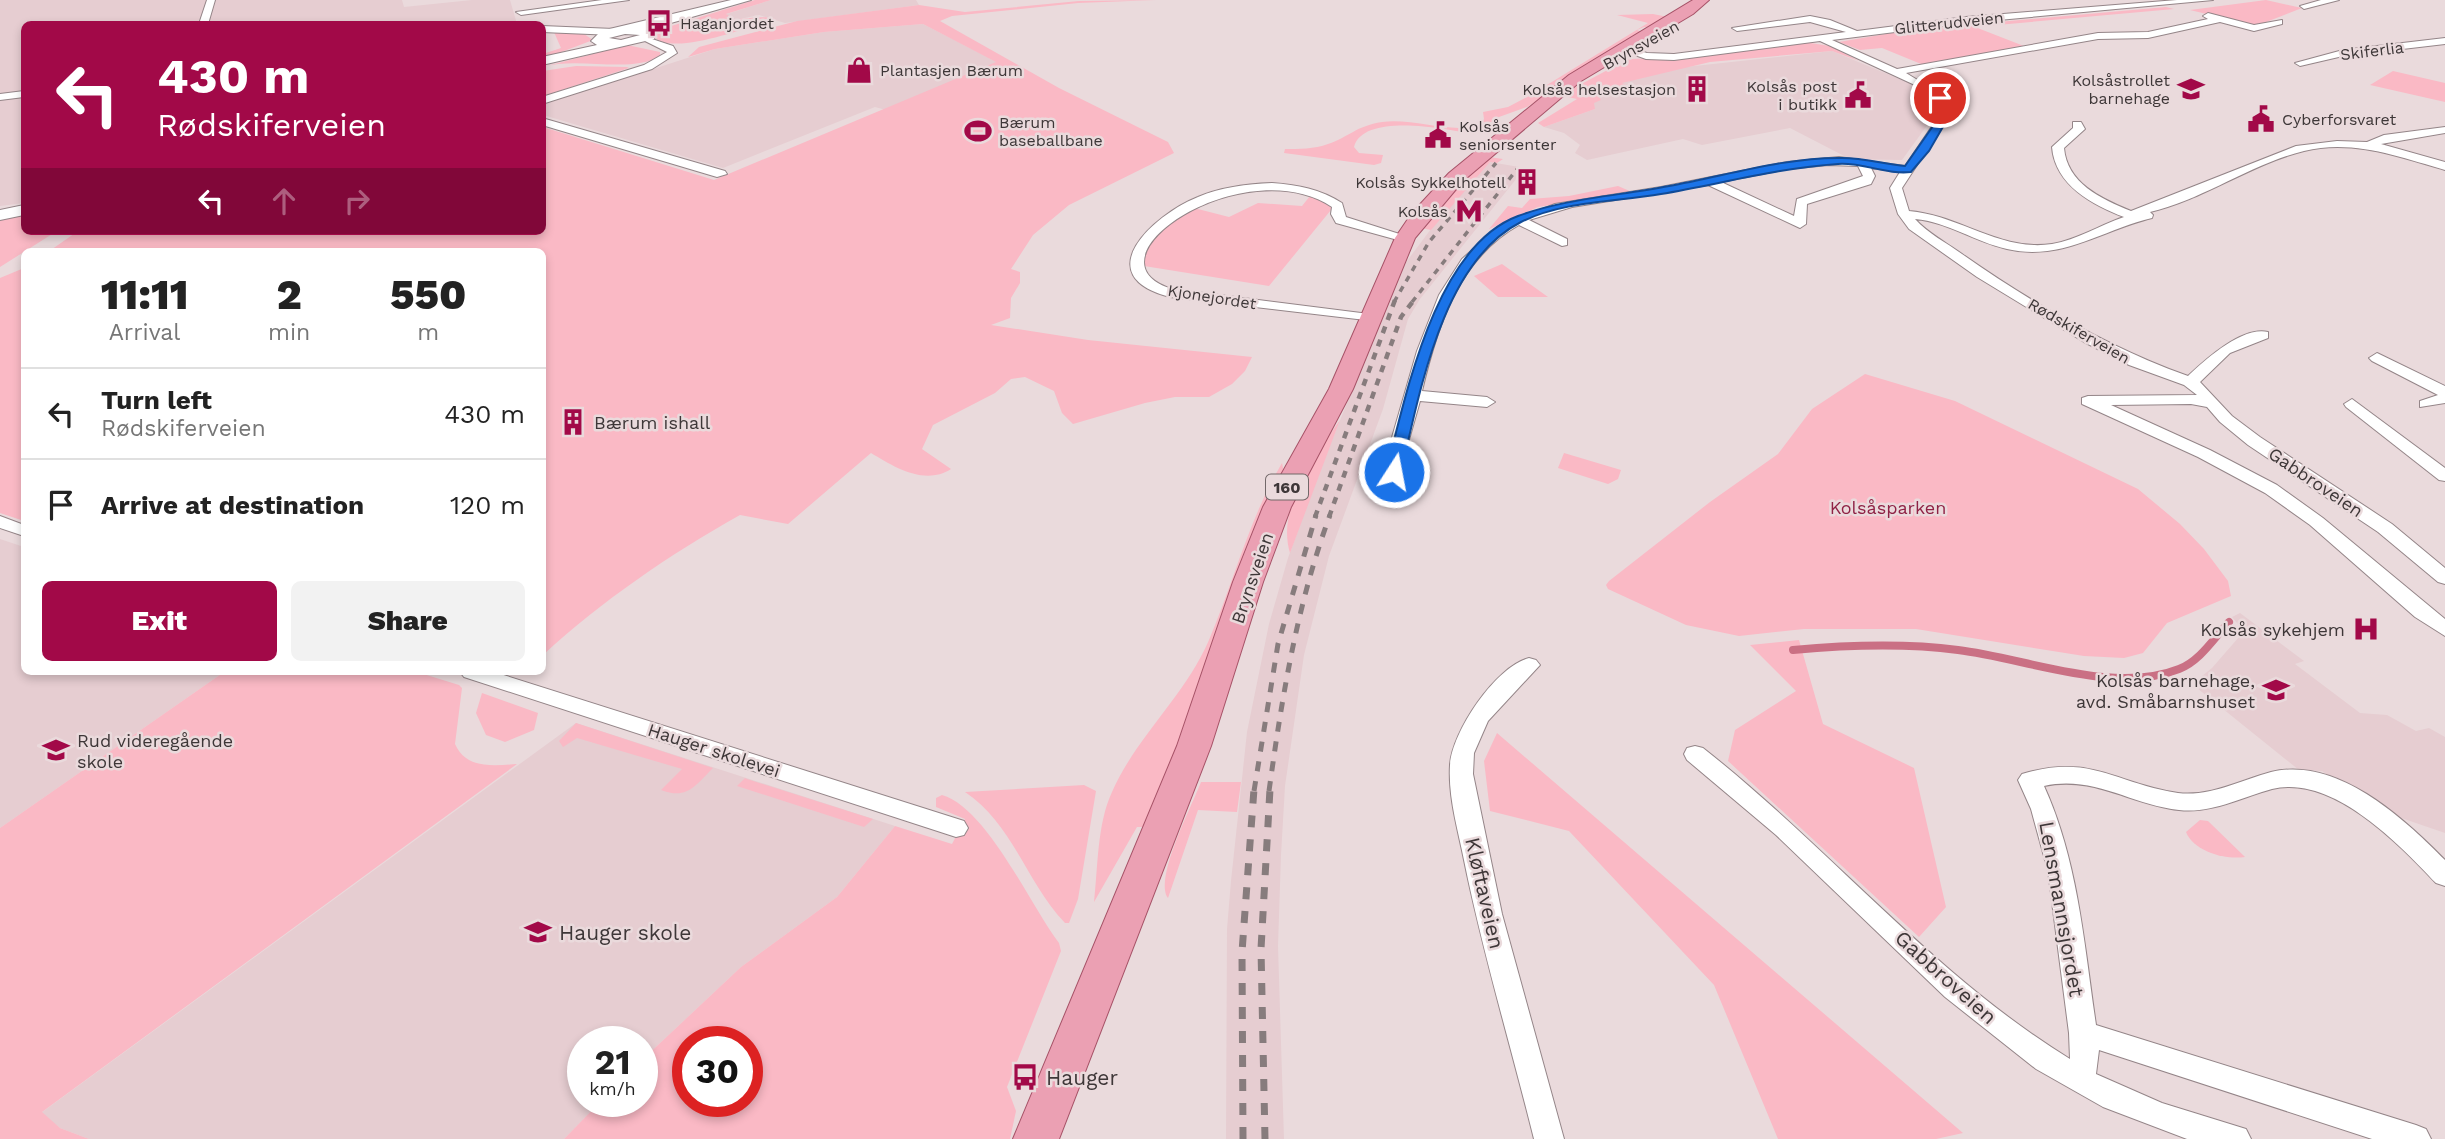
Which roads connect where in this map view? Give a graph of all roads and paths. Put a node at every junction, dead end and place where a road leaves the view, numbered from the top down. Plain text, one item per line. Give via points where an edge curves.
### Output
1 (211, 0) edge
2 (517, 0) edge
3 (625, 0) edge
4 (745, 0) edge
5 (1702, 0) edge
6 (1708, 0) edge
7 (2209, 0) edge
8 (2335, 0) edge
9 (2166, 5) junction
10 (2304, 6) dead end
11 (521, 12) junction
12 (684, 19) junction
13 (2220, 19) junction
14 (204, 21) edge
15 (524, 21) edge
16 (2279, 22) dead end
17 (1737, 28) dead end
18 (546, 29) edge
19 (571, 29) junction
20 (1857, 34) junction
21 (632, 36) junction
22 (647, 36) junction
23 (1820, 38) junction
24 (606, 39) junction
25 (2445, 41) edge
26 (668, 48) junction
27 (1631, 50) junction
28 (546, 61) edge
29 (2300, 63) dead end
30 (1897, 72) junction
31 (21, 94) edge
32 (0, 97) edge
33 (546, 100) edge
34 (546, 122) edge
35 (2077, 124) dead end
36 (2445, 130) edge
37 (2368, 146) junction
38 (1863, 163) junction
39 (2445, 166) edge
40 (1908, 170) junction
41 (721, 174) dead end
42 (1710, 181) junction
43 (21, 211) edge
44 (1905, 214) junction
45 (0, 215) edge
46 (2135, 217) junction
47 (1519, 219) junction
48 (1405, 238) junction
49 (1562, 242) dead end
50 (1369, 318) junction
51 (2263, 335) dead end
52 (2377, 358) dead end
53 (2190, 382) junction
54 (2445, 391) edge
55 (1412, 395) junction
56 (2445, 398) edge
57 (1487, 402) dead end
58 (2213, 403) junction
59 (2352, 404) dead end
60 (2426, 404) dead end
61 (2445, 476) edge
62 (1384, 496) dead end
63 (0, 523) edge
64 (21, 530) edge
65 (2445, 578) edge
66 (2445, 629) edge
67 (1529, 665) dead end
68 (480, 675) edge
69 (1695, 754) dead end
70 (956, 828) dead end
71 (2445, 876) edge
72 (2083, 1033) junction
73 (2081, 1080) junction
74 (1036, 1139) edge
75 (1549, 1139) edge
76 (2236, 1139) edge
77 (2416, 1139) edge

1 - 14 street
2 - 11 street
3 - 11 street
4 - 12 main road
5 - 27 main road, Brynsveien / 160
6 - 27 main road, Brynsveien / 160 via 1700,11
7 - 9 street, Glitterudveien
8 - 10 street
9 - 13 street, Glitterudveien
9 - 20 street, Glitterudveien via 1982,18
11 - 15 street
12 - 21 main road
12 - 22 main road
13 - 16 street, Glitterudveien via 2256,28
13 - 30 street, Glitterudveien via 2148,35 2098,36
17 - 20 street, Glitterudveien via 1816,20
18 - 19 street
19 - 24 street
19 - 24 street
20 - 23 street, Glitterudveien
21 - 22 main road
21 - 24 main road
21 - 26 street
22 - 26 street
23 - 27 street, Glitterudveien via 1661,57
23 - 30 street
24 - 28 main road
25 - 29 street, Skiferlia
26 - 33 street via 672,53 656,64
27 - 48 main road, Brynsveien / 160 via 1570,84 1456,177
30 - 40 street via 1933,91 1946,113
31 - 32 street
34 - 41 street
35 - 46 street via 2078,129 2058,147 2060,164 2089,194
36 - 37 street via 2385,138
37 - 39 street
37 - 46 street via 2300,148
38 - 40 street
38 - 42 street via 1807,163
38 - 42 street via 1870,176 1867,181 1801,202 1800,223
40 - 44 street via 1896,188
42 - 47 street via 1559,206
43 - 45 main road
44 - 46 street via 1944,221 1991,242 2024,249 2077,242
44 - 53 street, Rødskiferveien via 1954,256 2089,339 2134,362
47 - 49 street
47 - 55 street via 1486,241 1448,290
48 - 50 main road, Brynsveien / 160
48 - 50 street, Kjonejordet via 1341,220 1338,206 1310,192 1256,190 1213,196 1175,214 1148,238 1136,260 1141,280 1170,293
50 - 74 main road, Brynsveien / 160 via 1341,389 1267,532 1194,746
51 - 53 street via 2225,350
52 - 54 street
53 - 58 street, Gabbroveien
55 - 57 street
55 - 62 street
56 - 60 street
58 - 65 street, Gabbroveien via 2254,441 2385,528
58 - 66 street via 2191,399 2088,401 2271,489 2310,517 2404,601
59 - 61 street
63 - 64 street
67 - 75 street, Kløftaveien via 1494,697 1476,722 1463,755 1463,792 1486,905
68 - 70 street, Hauger skolevei
69 - 73 street, Gabbroveien via 1784,827 1961,994 2047,1061
71 - 72 street, Lensmannsjordet via 2373,813 2345,795 2301,777 2194,803 2086,775 2030,780 2043,806 2060,882
72 - 73 street, Lensmannsjordet
72 - 77 street
73 - 76 street, Gabbroveien via 2140,1108

